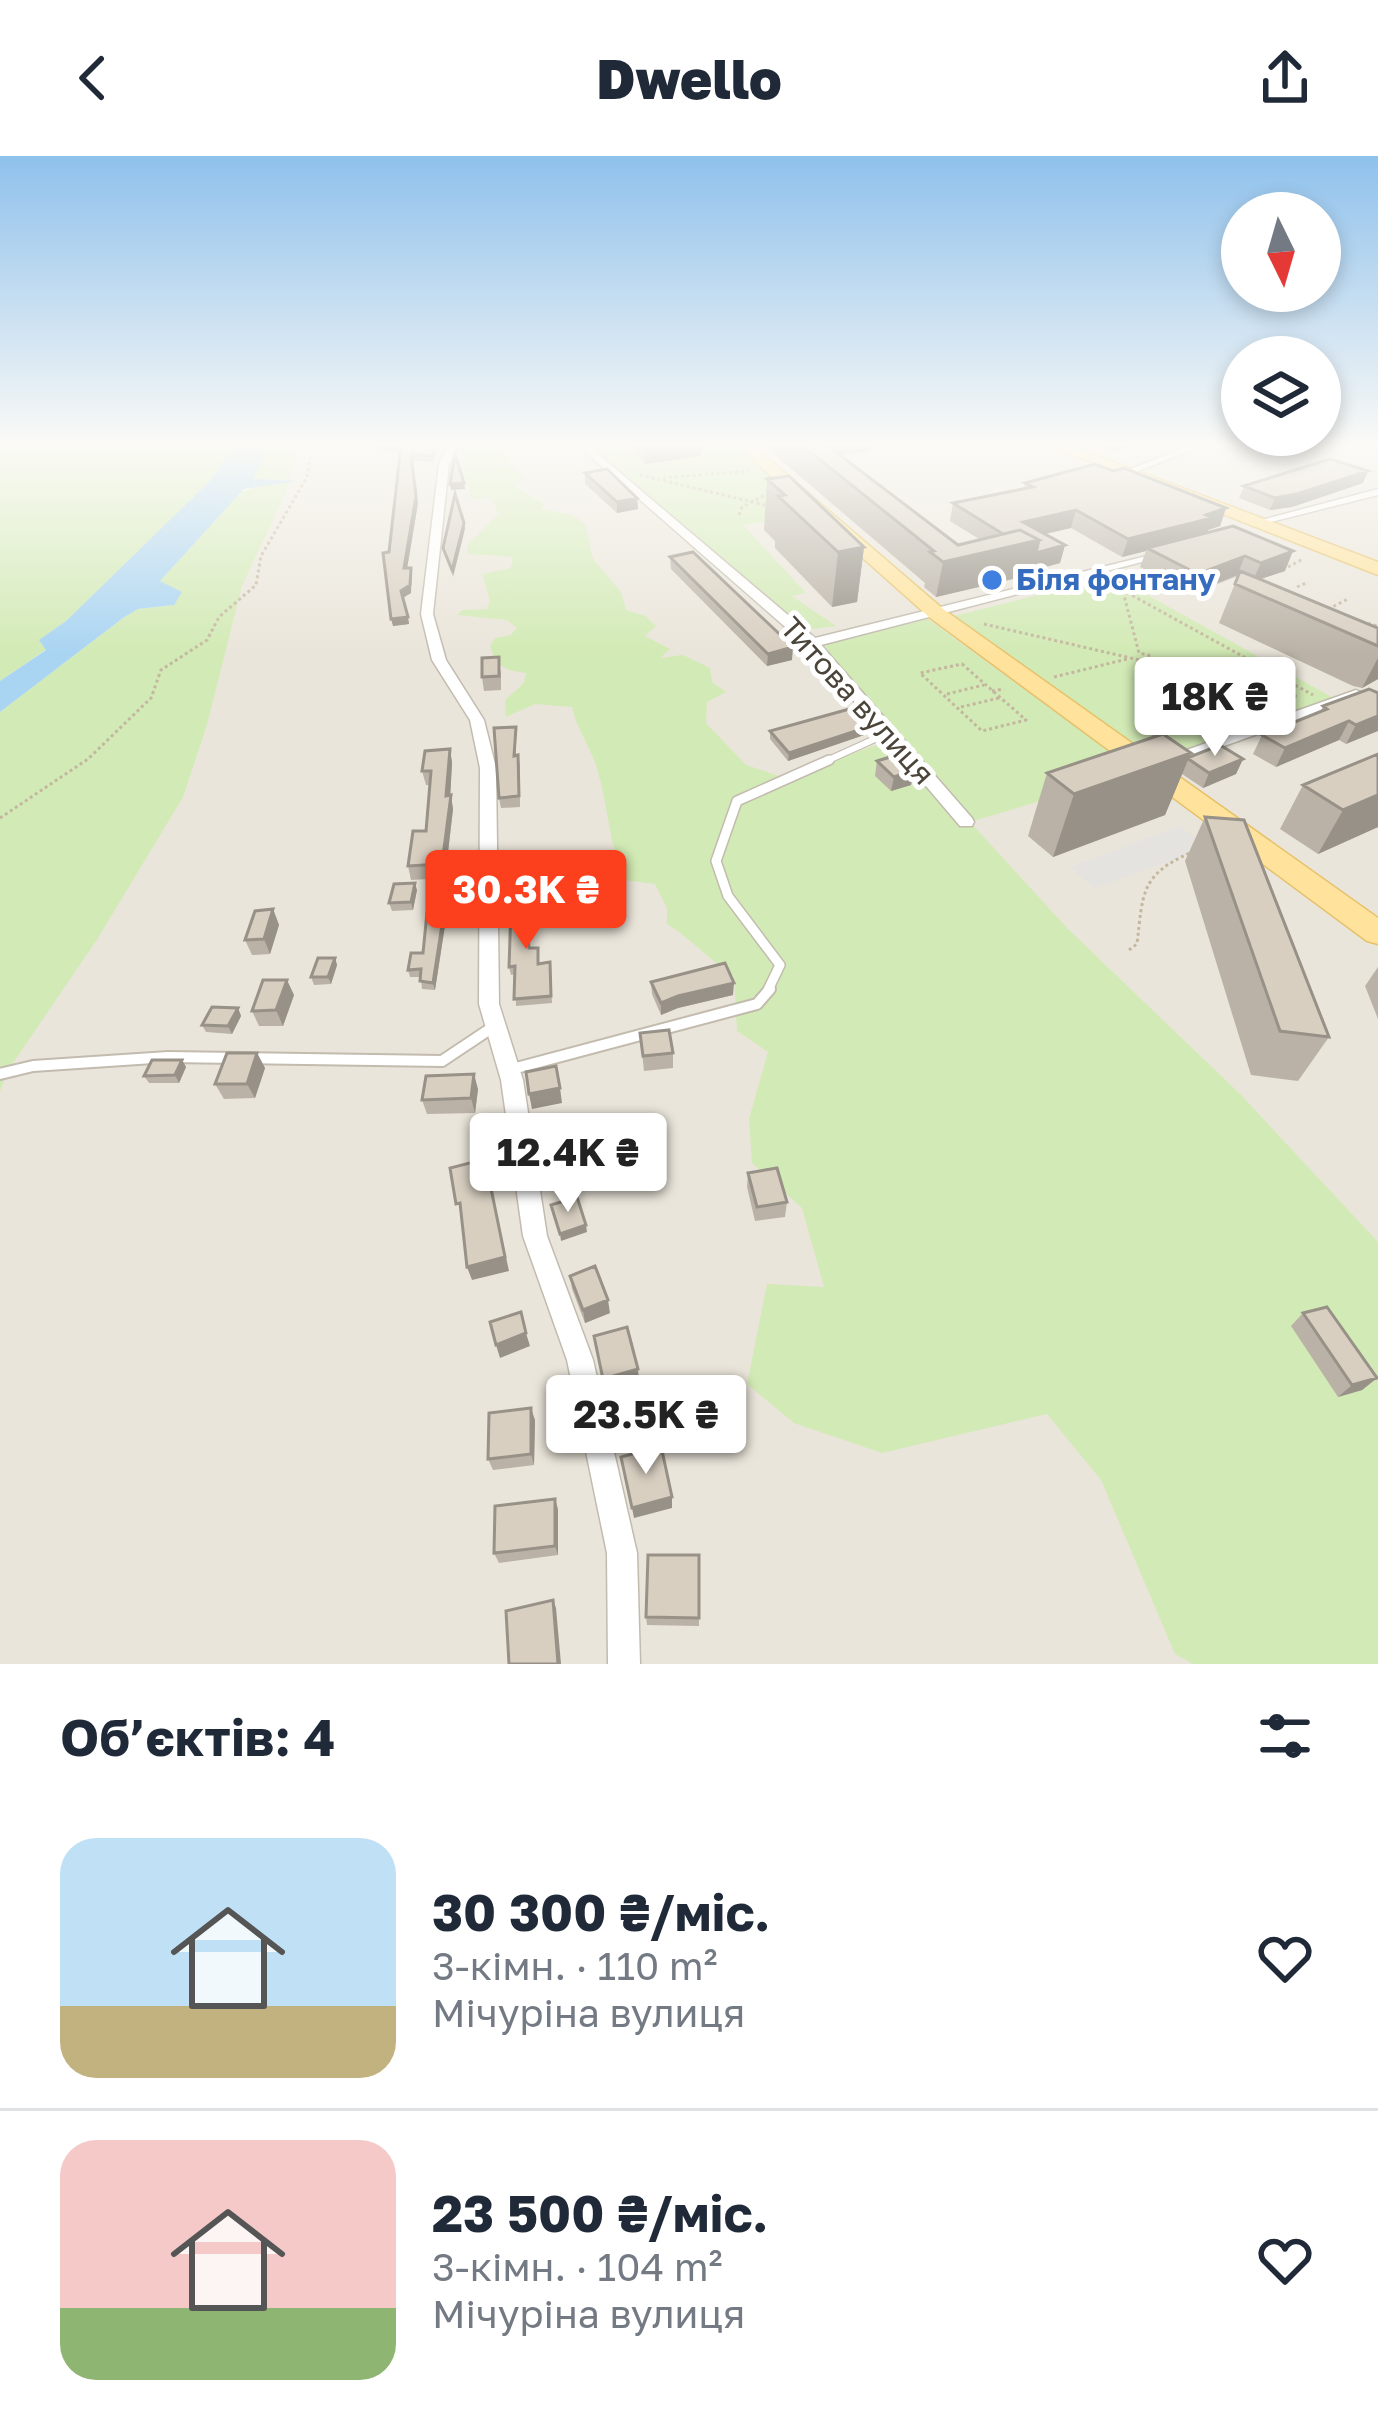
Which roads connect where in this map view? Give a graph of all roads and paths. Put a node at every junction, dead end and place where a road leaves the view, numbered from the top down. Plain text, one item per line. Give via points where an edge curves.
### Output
1 (286, 513) edge
2 (437, 513) edge
3 (662, 513) edge
4 (822, 513) edge
5 (1225, 513) edge
6 (1307, 513) edge
7 (1259, 528) junction
8 (1174, 552) edge
9 (1117, 567) junction
10 (1378, 569) edge
11 (1091, 573) junction
12 (1308, 582) dead end
13 (1297, 586) dead end
14 (1123, 590) junction
15 (1348, 599) dead end
16 (936, 613) junction
17 (1341, 618) edge
18 (968, 620) dead end
19 (1360, 622) edge
20 (1378, 626) edge
21 (812, 644) junction
22 (1138, 653) junction
23 (1128, 658) junction
24 (1148, 664) junction
25 (1041, 680) dead end
26 (986, 685) junction
27 (1017, 686) dead end
28 (992, 691) junction
29 (943, 694) junction
30 (1001, 698) junction
31 (1330, 704) junction
32 (1378, 706) edge
33 (957, 707) junction
34 (1250, 732) junction
35 (888, 733) junction
36 (1153, 767) junction
37 (0, 818) edge
38 (966, 822) dead end
39 (1190, 854) dead end
40 (1378, 933) edge
41 (1129, 950) dead end
42 (496, 1025) junction
43 (509, 1070) junction
44 (0, 1075) edge
45 (624, 1664) edge

1 - 37 path via 261,556 256,585 219,617 207,640 161,670 151,698 88,759
2 - 42 street via 427,614 439,661 477,720 488,768
3 - 21 street, Титова вулиця
4 - 16 main road
5 - 7 main road
6 - 7 street
7 - 10 main road
8 - 9 street
9 - 11 street
9 - 14 path
11 - 14 path
11 - 16 street
12 - 13 path
14 - 22 path
14 - 31 path
15 - 17 path via 1323,611
16 - 21 street
16 - 36 main road
18 - 23 path
19 - 20 path
21 - 35 street, Титова вулиця
22 - 23 path
22 - 24 path via 1152,656
23 - 24 path
23 - 25 path
24 - 31 path
24 - 34 path
24 - 36 path
26 - 28 path
26 - 29 path
26 - 29 path via 962,664 920,673
27 - 28 path
28 - 30 path
29 - 33 path
30 - 33 path
30 - 33 path via 1026,720 982,731
31 - 32 street via 1357,694
31 - 34 street
34 - 36 street
35 - 38 street, Титова вулиця
35 - 43 lane via 737,801 716,861 728,896 780,964 757,1004
36 - 40 main road
39 - 41 path via 1157,866 1143,886 1137,944
42 - 43 street
42 - 44 lane via 442,1061 168,1057
43 - 45 street via 535,1235 580,1360 622,1553

